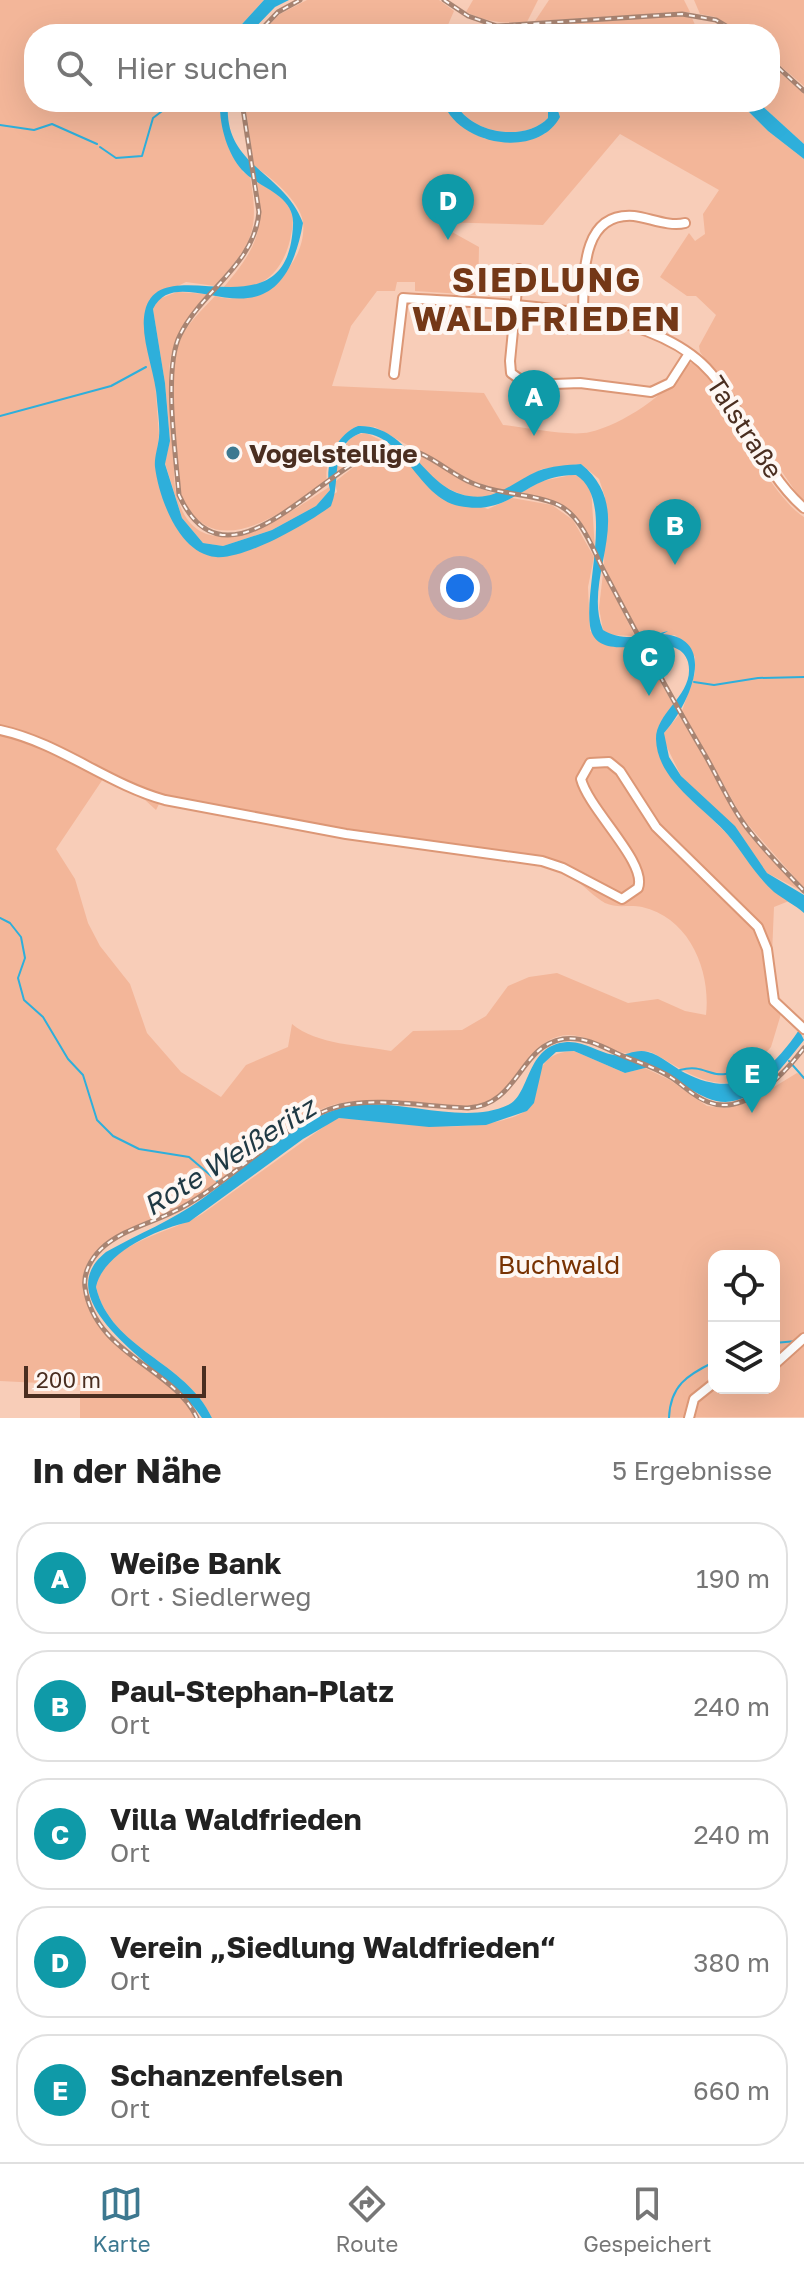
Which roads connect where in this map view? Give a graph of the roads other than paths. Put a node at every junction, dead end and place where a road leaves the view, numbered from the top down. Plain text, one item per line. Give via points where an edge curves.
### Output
1 (685, 223) dead end
2 (519, 269) dead end
3 (514, 307) junction
4 (583, 314) junction
5 (688, 355) junction
6 (394, 374) dead end
7 (804, 508) edge
8 (0, 730) edge
9 (800, 1026) edge
10 (804, 1338) edge
11 (780, 1360) edge
12 (708, 1388) edge
13 (689, 1418) edge

1 - 4 street via 632,216 597,229 586,252
2 - 3 street
3 - 4 street, Talstraße
3 - 5 street via 511,373 528,385 580,383 651,392 670,383
3 - 6 street, Talstraße via 403,298
4 - 5 street, Talstraße via 624,323
5 - 7 street, Talstraße via 712,373 783,487
8 - 9 street via 58,750 165,800 359,836 542,861 622,899 638,888 639,871 590,801 581,779 590,763 609,762 656,827 758,927 767,949 772,995
10 - 11 street
12 - 13 street via 694,1399

